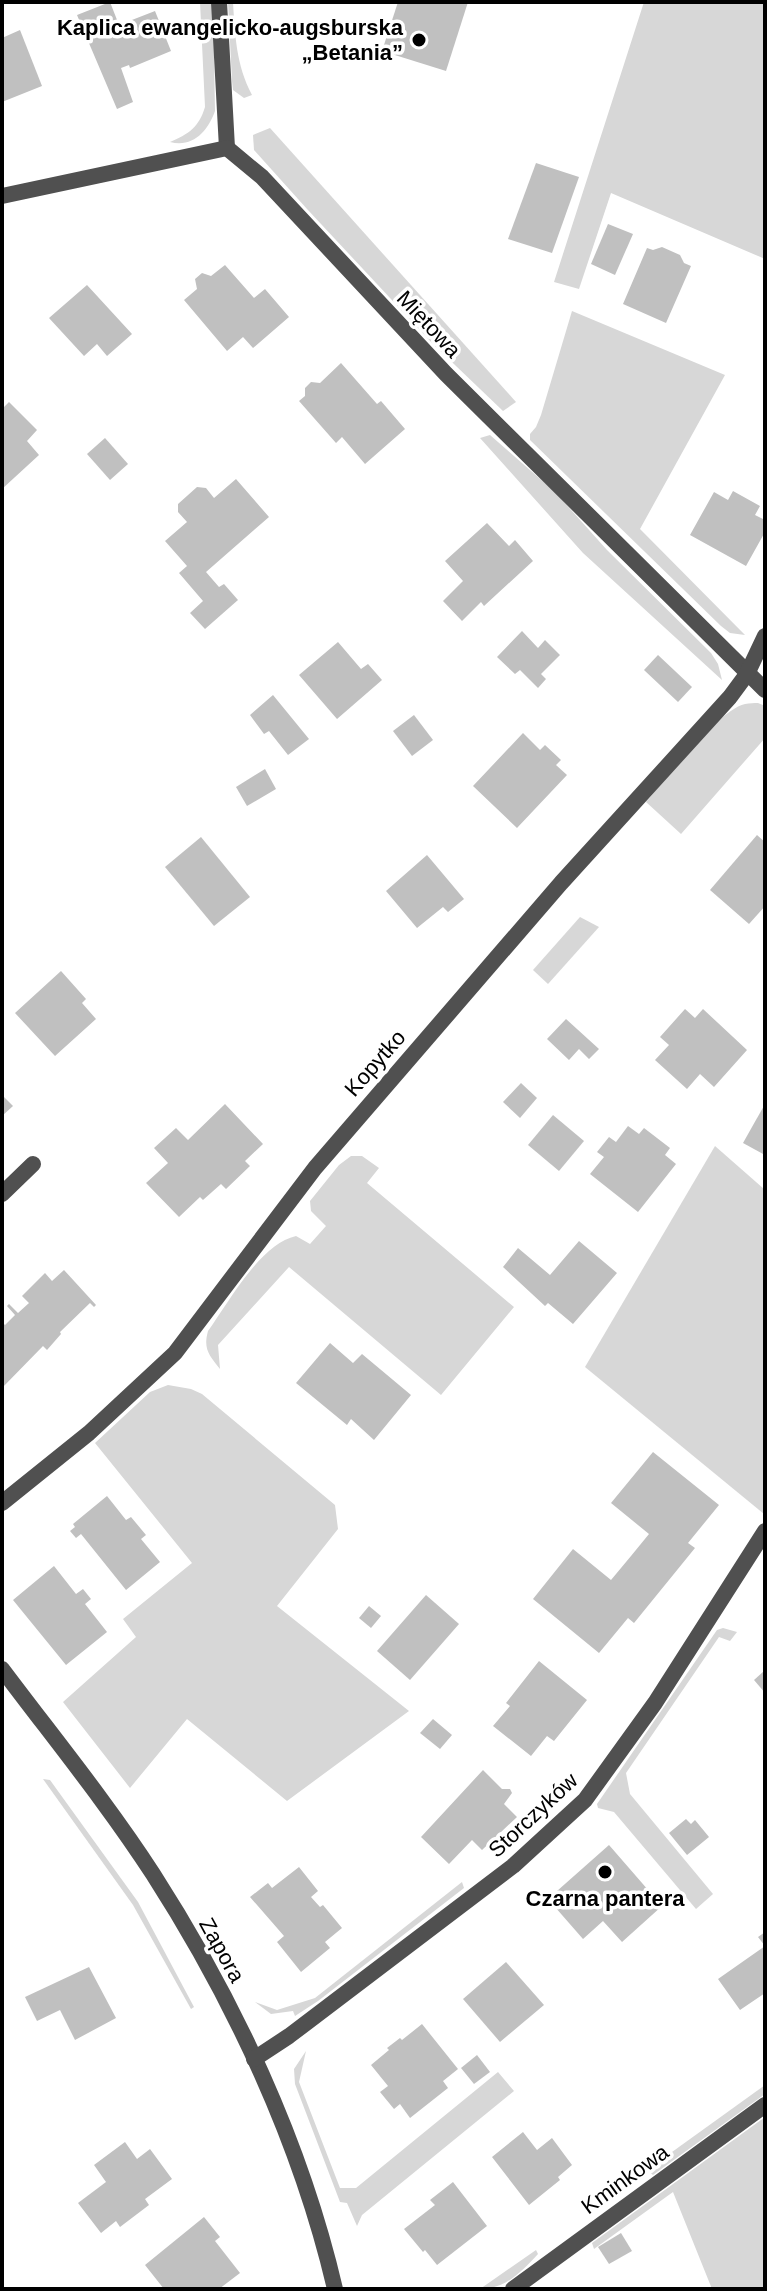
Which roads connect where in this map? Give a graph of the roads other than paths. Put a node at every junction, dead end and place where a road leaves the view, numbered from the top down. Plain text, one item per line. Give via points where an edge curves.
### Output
1 (219, 2) edge
2 (227, 148) junction
3 (2, 196) edge
4 (765, 636) edge
5 (747, 674) junction
6 (765, 690) edge
7 (33, 1164) dead end
8 (2, 1194) edge
9 (2, 1503) edge
10 (765, 1531) edge
11 (2, 1669) edge
12 (254, 2059) junction
13 (765, 2105) edge
14 (520, 2287) edge
15 (335, 2289) edge

1 - 2 street
2 - 3 street
2 - 5 street, Miętowa via 262,177 446,374
4 - 5 street, Kopytko
5 - 6 street, Miętowa
5 - 9 street, Kopytko via 315,1168 175,1353 89,1433
7 - 8 street
10 - 12 street, Storczyków via 655,1703 585,1800 513,1866
11 - 12 street, Zapora via 154,1875
12 - 15 street, Zapora via 309,2197
13 - 14 street, Kminkowa

